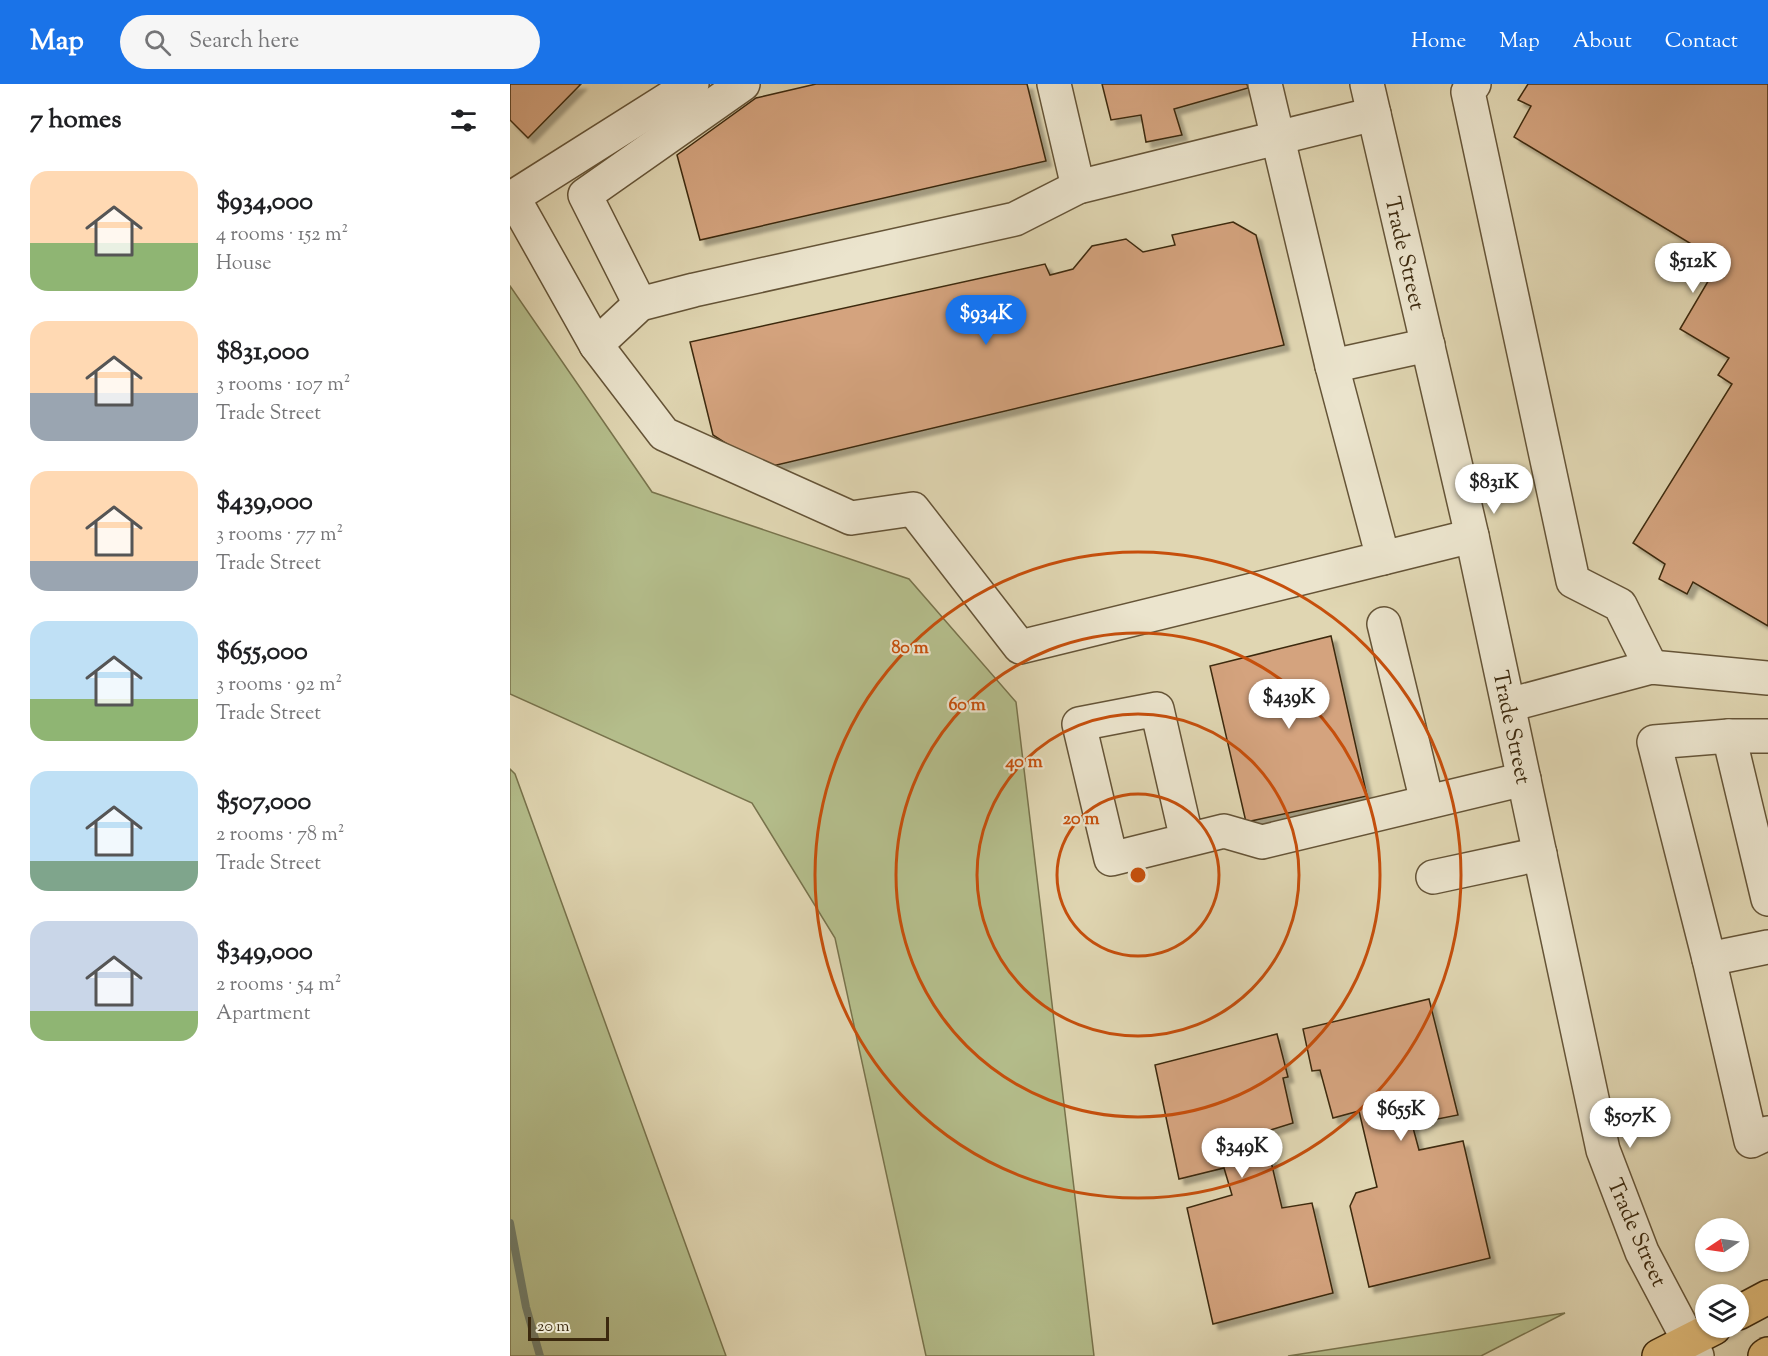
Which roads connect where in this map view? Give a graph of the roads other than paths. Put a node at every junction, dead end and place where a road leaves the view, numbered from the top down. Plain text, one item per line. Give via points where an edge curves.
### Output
1 (692, 84) edge
2 (743, 84) edge
3 (1054, 84) edge
4 (1265, 84) edge
5 (1474, 84) edge
6 (1371, 99) edge
7 (1278, 138) junction
8 (1078, 187) junction
9 (511, 195) edge
10 (640, 304) junction
11 (596, 345) junction
12 (1428, 345) junction
13 (1332, 366) junction
14 (1472, 536) junction
15 (1383, 558) junction
16 (1384, 624) dead end
17 (1651, 667) junction
18 (1768, 678) edge
19 (1509, 705) junction
20 (1730, 736) junction
21 (1768, 736) edge
22 (1524, 779) junction
23 (1427, 802) junction
24 (1187, 840) junction
25 (1540, 854) junction
26 (1433, 877) dead end
27 (1768, 899) edge
28 (1768, 947) edge
29 (1709, 959) junction
30 (1768, 1133) edge
31 (1768, 1297) edge
32 (1749, 1307) edge
33 (1700, 1342) edge
34 (1659, 1356) edge

1 - 9 street
2 - 10 street via 585,195
3 - 8 street
4 - 7 street
5 - 17 street via 1468,92 1573,581 1620,605
6 - 7 street
6 - 12 street, Trade Street
7 - 8 street
7 - 13 street
8 - 10 street via 1016,219
9 - 11 street
10 - 11 street
11 - 15 street via 664,434 851,518 913,509 1020,647
12 - 13 street
12 - 14 street, Trade Street
13 - 15 street
14 - 15 street
14 - 19 street, Trade Street
16 - 23 street
17 - 18 street
17 - 19 street
19 - 22 street, Trade Street
20 - 21 street
20 - 27 street
20 - 29 street via 1654,742
22 - 23 street
22 - 25 street, Trade Street
23 - 24 street via 1262,842 1224,831
24 - 24 street via 1111,859 1079,724 1156,709
25 - 26 street
25 - 33 street, Trade Street via 1603,1150 1642,1252
28 - 29 street
29 - 30 street via 1751,1141
31 - 32 main road
33 - 34 main road

